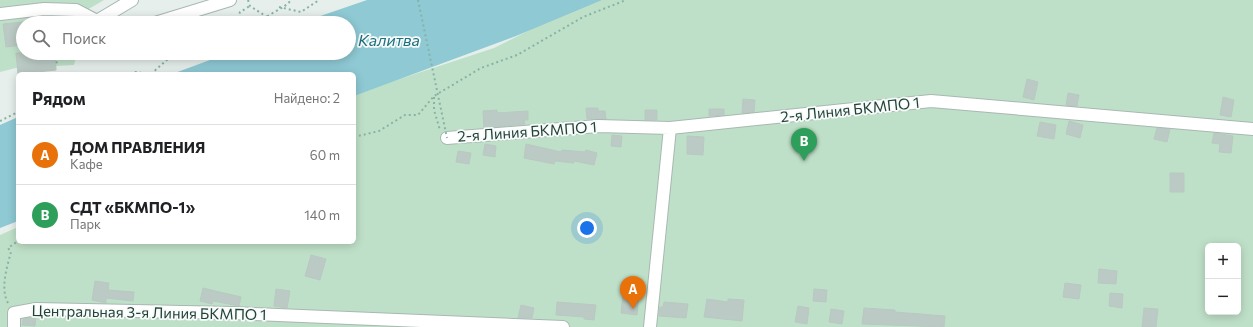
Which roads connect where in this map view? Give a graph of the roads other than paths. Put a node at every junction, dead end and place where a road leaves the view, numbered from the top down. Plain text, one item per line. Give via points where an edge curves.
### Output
1 (132, 0) edge
2 (230, 0) edge
3 (0, 14) edge
4 (87, 16) edge
5 (107, 16) edge
6 (178, 16) edge
7 (670, 128) junction
8 (1253, 129) edge
9 (447, 138) road end
10 (14, 327) edge
11 (563, 327) edge
12 (650, 327) edge

1 - 5 street
2 - 6 street
3 - 4 street via 44,9 76,10
7 - 8 street, 2-я Линия БКМПО 1 via 931,101
7 - 9 street, 2-я Линия БКМПО 1 via 598,126
7 - 12 street
10 - 11 street, Центральная 3-я Линия БКМПО 1 via 14,313 36,309 232,313

